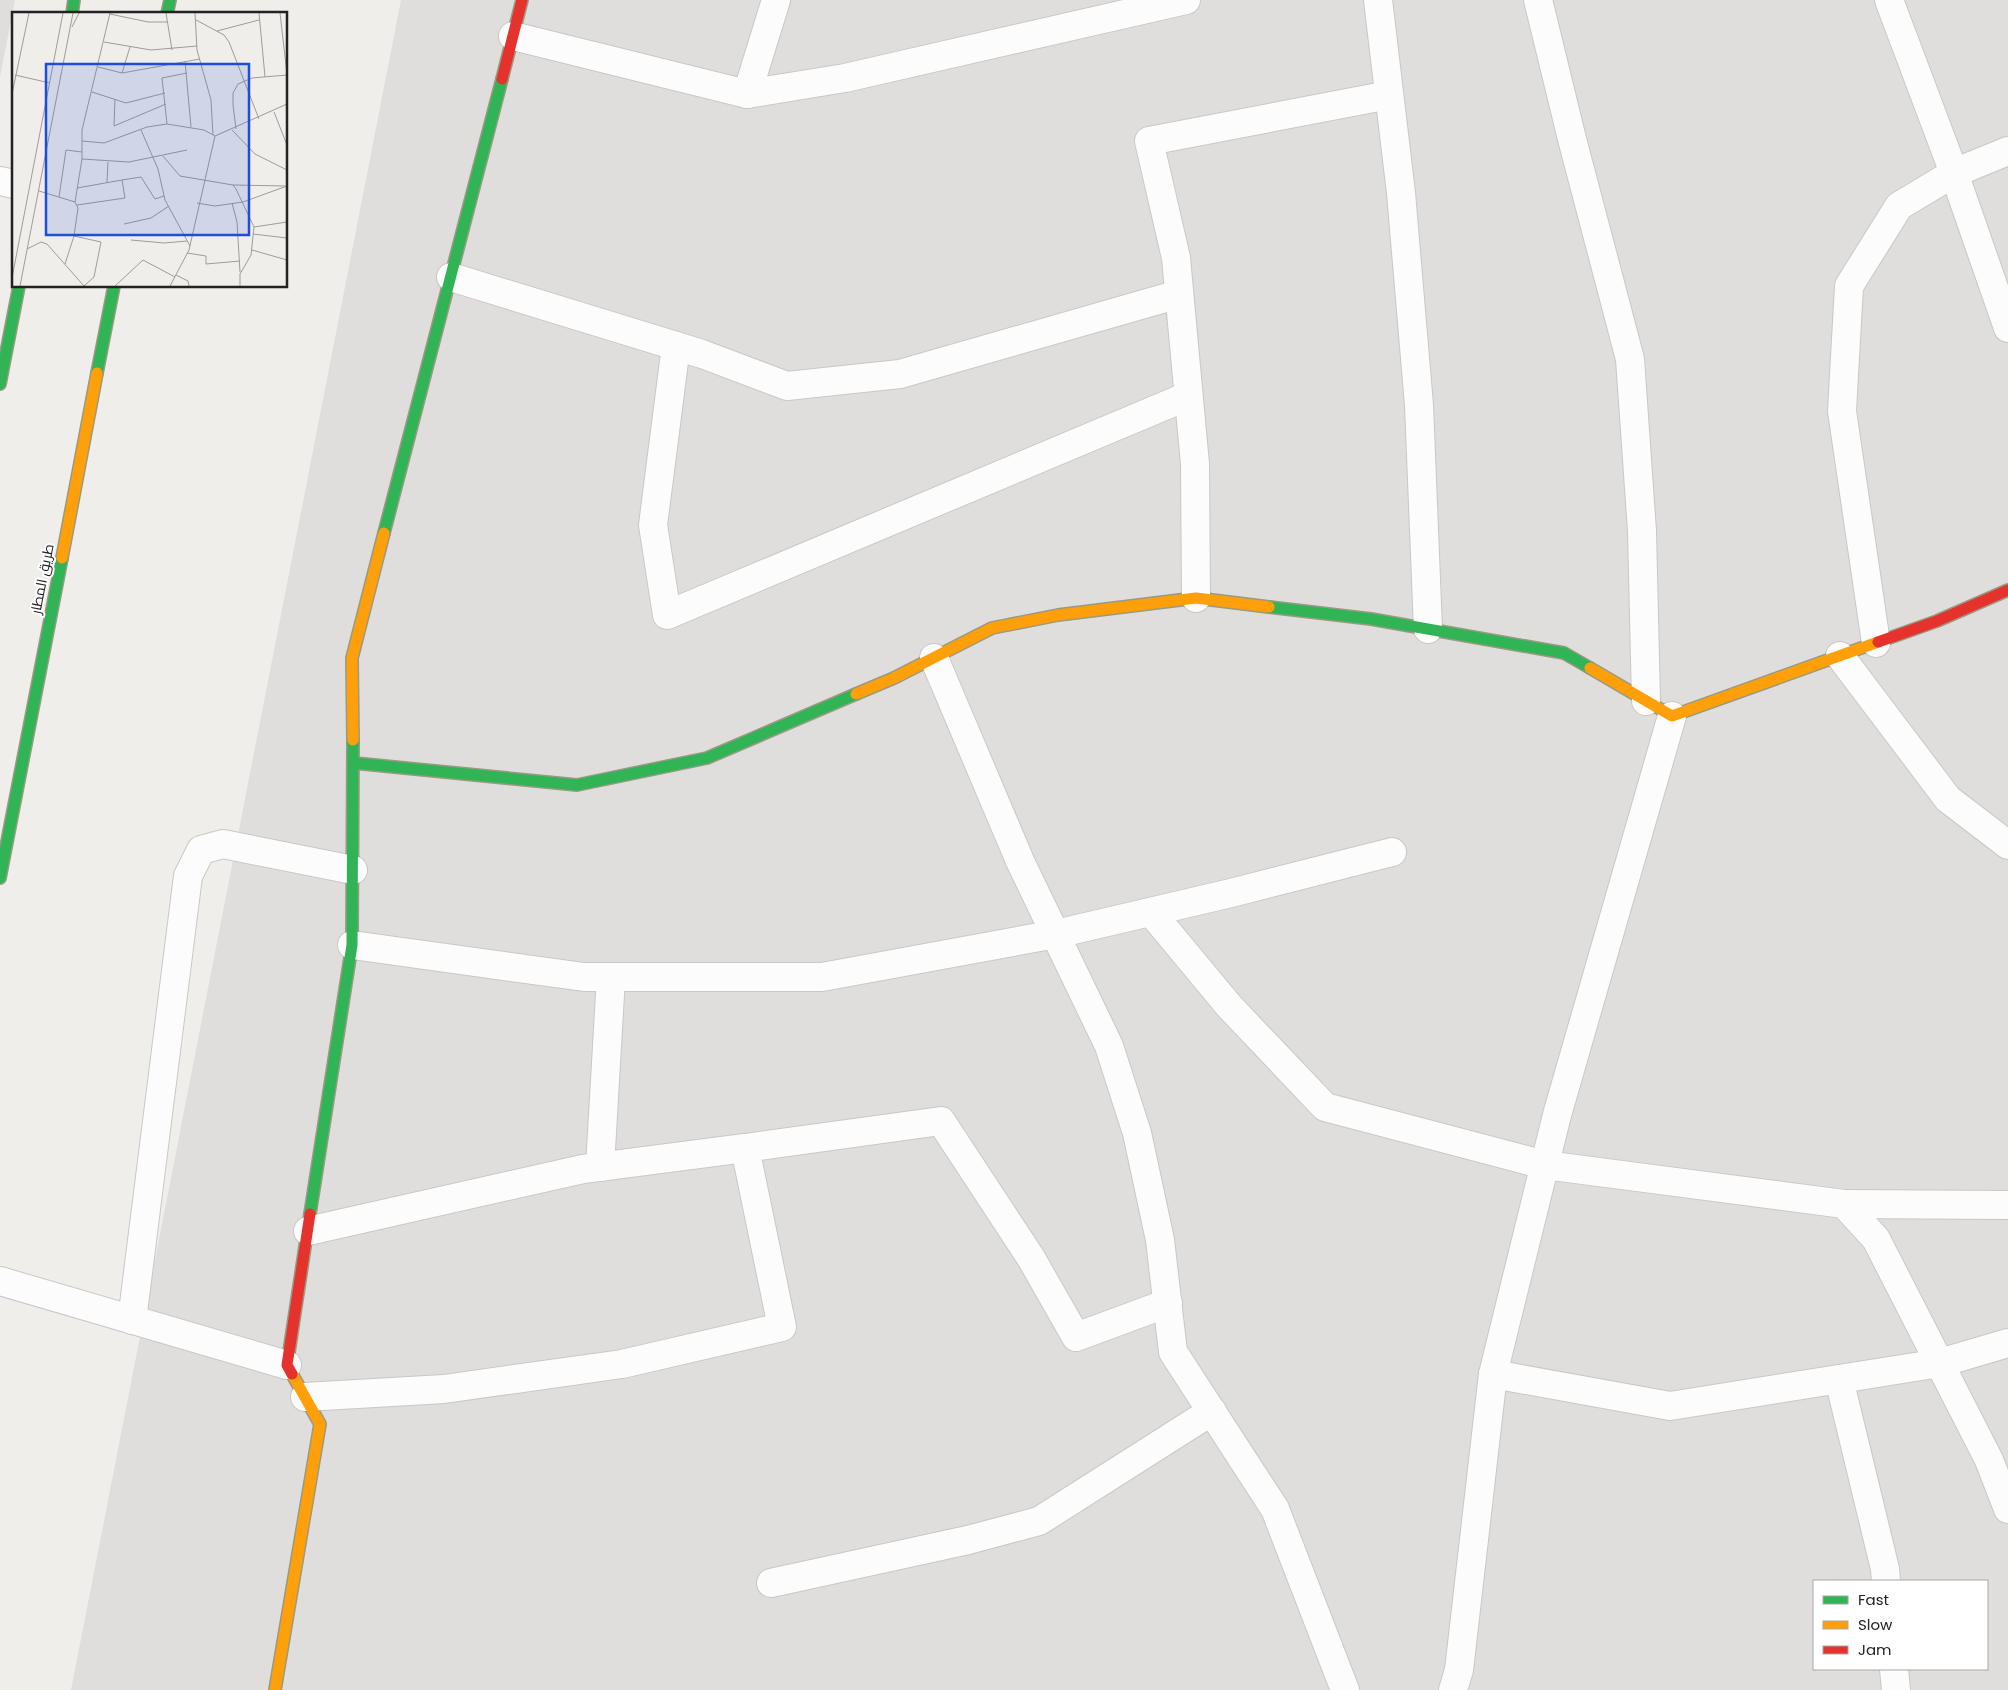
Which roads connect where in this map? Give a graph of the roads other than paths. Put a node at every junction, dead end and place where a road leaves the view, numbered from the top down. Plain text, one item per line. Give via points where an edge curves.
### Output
1 (522, 0) edge
2 (776, 0) edge
3 (1186, 0) edge
4 (1378, 0) edge
5 (1538, 0) edge
6 (1889, 0) edge
7 (513, 36) junction
8 (747, 94) junction
9 (1389, 95) junction
10 (2008, 151) edge
11 (1954, 173) junction
12 (451, 277) junction
13 (19, 288) edge
14 (114, 288) edge
15 (1179, 294) junction
16 (2008, 328) edge
17 (676, 346) junction
18 (0, 384) edge
19 (1188, 396) junction
20 (2008, 590) edge
21 (1196, 598) junction
22 (1428, 629) junction
23 (1876, 644) junction
24 (1840, 656) junction
25 (934, 658) junction
26 (1646, 701) junction
27 (1672, 716) junction
28 (354, 763) junction
29 (2008, 845) edge
30 (1392, 852) dead end
31 (353, 870) junction
32 (0, 878) edge
33 (1151, 912) junction
34 (1056, 934) junction
35 (352, 945) junction
36 (610, 977) junction
37 (745, 1148) junction
38 (1545, 1165) junction
39 (600, 1167) junction
40 (1844, 1204) junction
41 (2008, 1205) edge
42 (308, 1231) junction
43 (0, 1281) edge
44 (1168, 1304) junction
45 (132, 1320) junction
46 (2008, 1343) edge
47 (1940, 1363) junction
48 (288, 1365) junction
49 (1494, 1374) junction
50 (1839, 1379) junction
51 (305, 1397) junction
52 (1212, 1411) junction
53 (2008, 1509) edge
54 (1886, 1580) edge
55 (772, 1583) dead end
56 (1894, 1670) edge
57 (275, 1690) edge
58 (1345, 1690) edge
59 (1453, 1690) edge
60 (1896, 1690) edge

1 - 7 main road
2 - 8 street
3 - 8 street via 845,78
4 - 9 street
5 - 26 street via 1630,359 1642,531
6 - 11 street
7 - 8 street
7 - 12 main road
9 - 15 street via 1149,141 1176,258
9 - 22 street via 1401,193 1419,405
10 - 11 street
11 - 16 street
11 - 23 street via 1899,206 1849,286 1842,411
12 - 17 street
12 - 28 main road via 352,658
13 - 18 main road
14 - 32 main road, طريق المطار
15 - 17 street via 900,374 787,386
15 - 19 street
17 - 19 street via 653,525 667,615
19 - 21 street via 1195,464
20 - 23 main road
21 - 22 main road
21 - 25 main road via 1058,615 992,628
22 - 26 main road via 1564,653
23 - 24 main road
24 - 27 main road
24 - 29 street via 1948,798
25 - 28 main road via 707,758 577,785
25 - 34 street via 1020,861
26 - 27 main road
27 - 38 street
28 - 31 main road
30 - 33 street
31 - 35 main road
31 - 45 street via 223,844 201,850 188,876
33 - 34 street
33 - 38 street via 1229,1006 1325,1107
34 - 36 street via 822,977
34 - 44 street via 1109,1046 1137,1133 1160,1240
35 - 36 street via 584,977
35 - 42 main road
36 - 39 street
37 - 39 street
37 - 44 street via 941,1121 1032,1258 1076,1336
37 - 51 street via 782,1328 613,1366 444,1389
38 - 40 street
38 - 49 street
39 - 42 street
40 - 41 street
40 - 47 street via 1876,1238
42 - 48 main road
43 - 45 street
44 - 52 street via 1173,1352
45 - 48 street
46 - 47 street
47 - 50 street
47 - 53 street via 1989,1460
48 - 51 main road
49 - 50 street via 1670,1406
49 - 59 street via 1459,1670
50 - 54 street
51 - 57 main road via 320,1424
52 - 55 street via 1039,1521
52 - 58 street via 1275,1509
56 - 60 street

